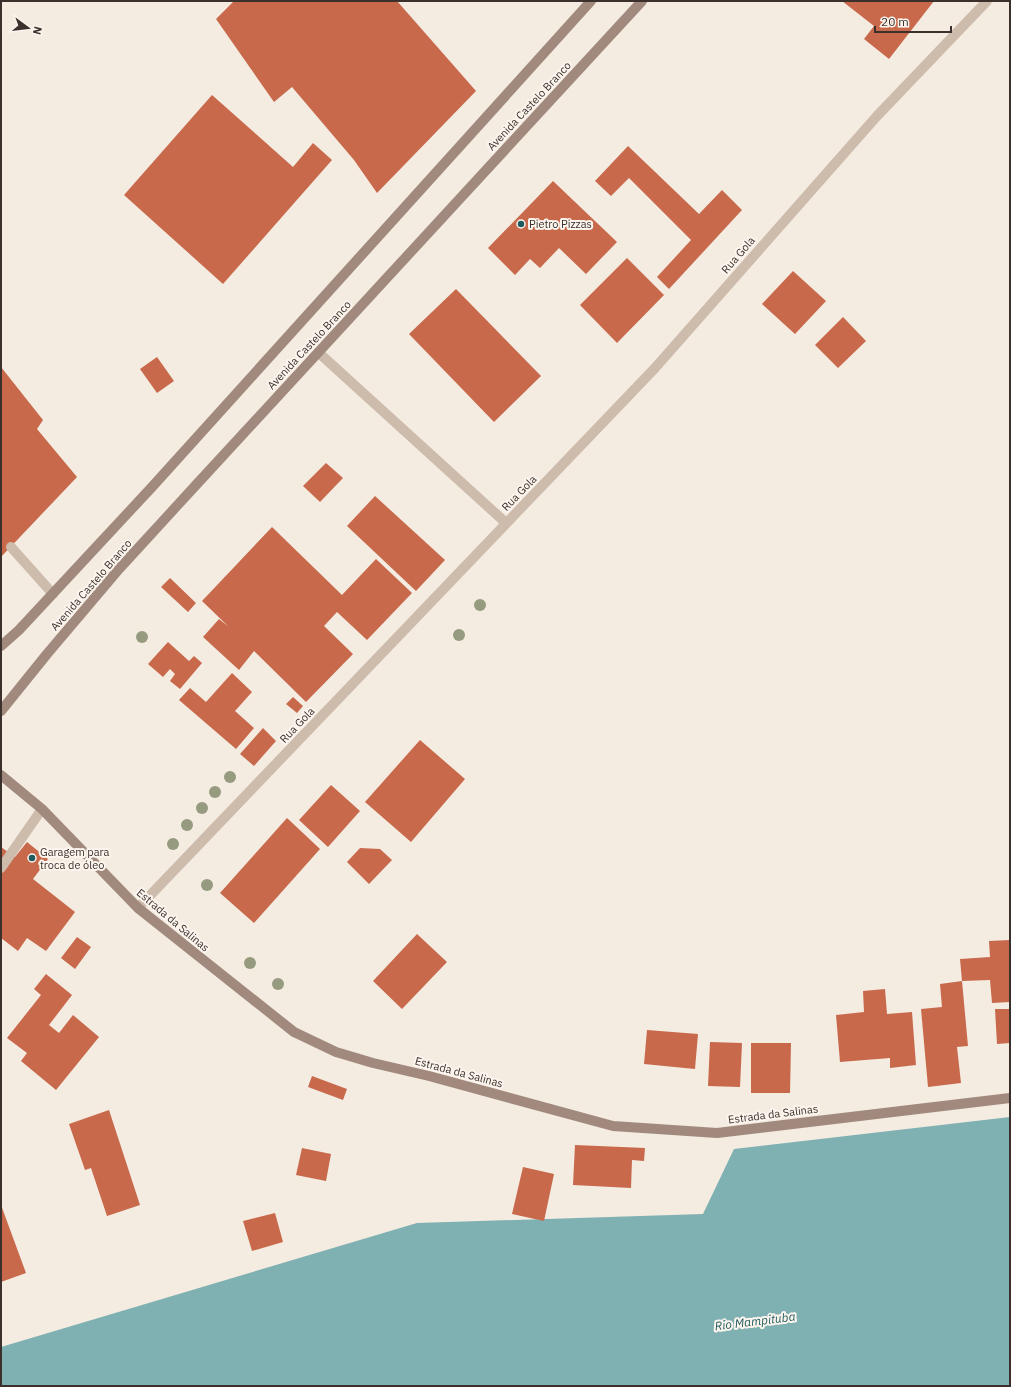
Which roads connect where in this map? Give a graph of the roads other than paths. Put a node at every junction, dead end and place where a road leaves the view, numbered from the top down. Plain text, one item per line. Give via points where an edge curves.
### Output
1 (591, 1) edge
2 (642, 1) edge
3 (987, 1) edge
4 (319, 353) junction
5 (506, 523) junction
6 (11, 547) dead end
7 (53, 594) junction
8 (1, 646) edge
9 (1, 711) edge
10 (1, 775) edge
11 (42, 809) junction
12 (1, 868) edge
13 (138, 908) junction
14 (1010, 1098) edge

1 - 7 main road, Avenida Castelo Branco
2 - 4 main road, Avenida Castelo Branco
3 - 5 street, Rua Gola via 877,116 655,368
4 - 5 street, Rua Gola
4 - 9 main road, Avenida Castelo Branco via 120,569
5 - 13 street, Rua Gola
6 - 7 street
7 - 8 main road, Avenida Castelo Branco
10 - 11 main road, Estrada da Salinas
11 - 12 street
11 - 13 main road, Estrada da Salinas
13 - 14 main road, Estrada da Salinas via 294,1032 336,1052 613,1126 717,1133

